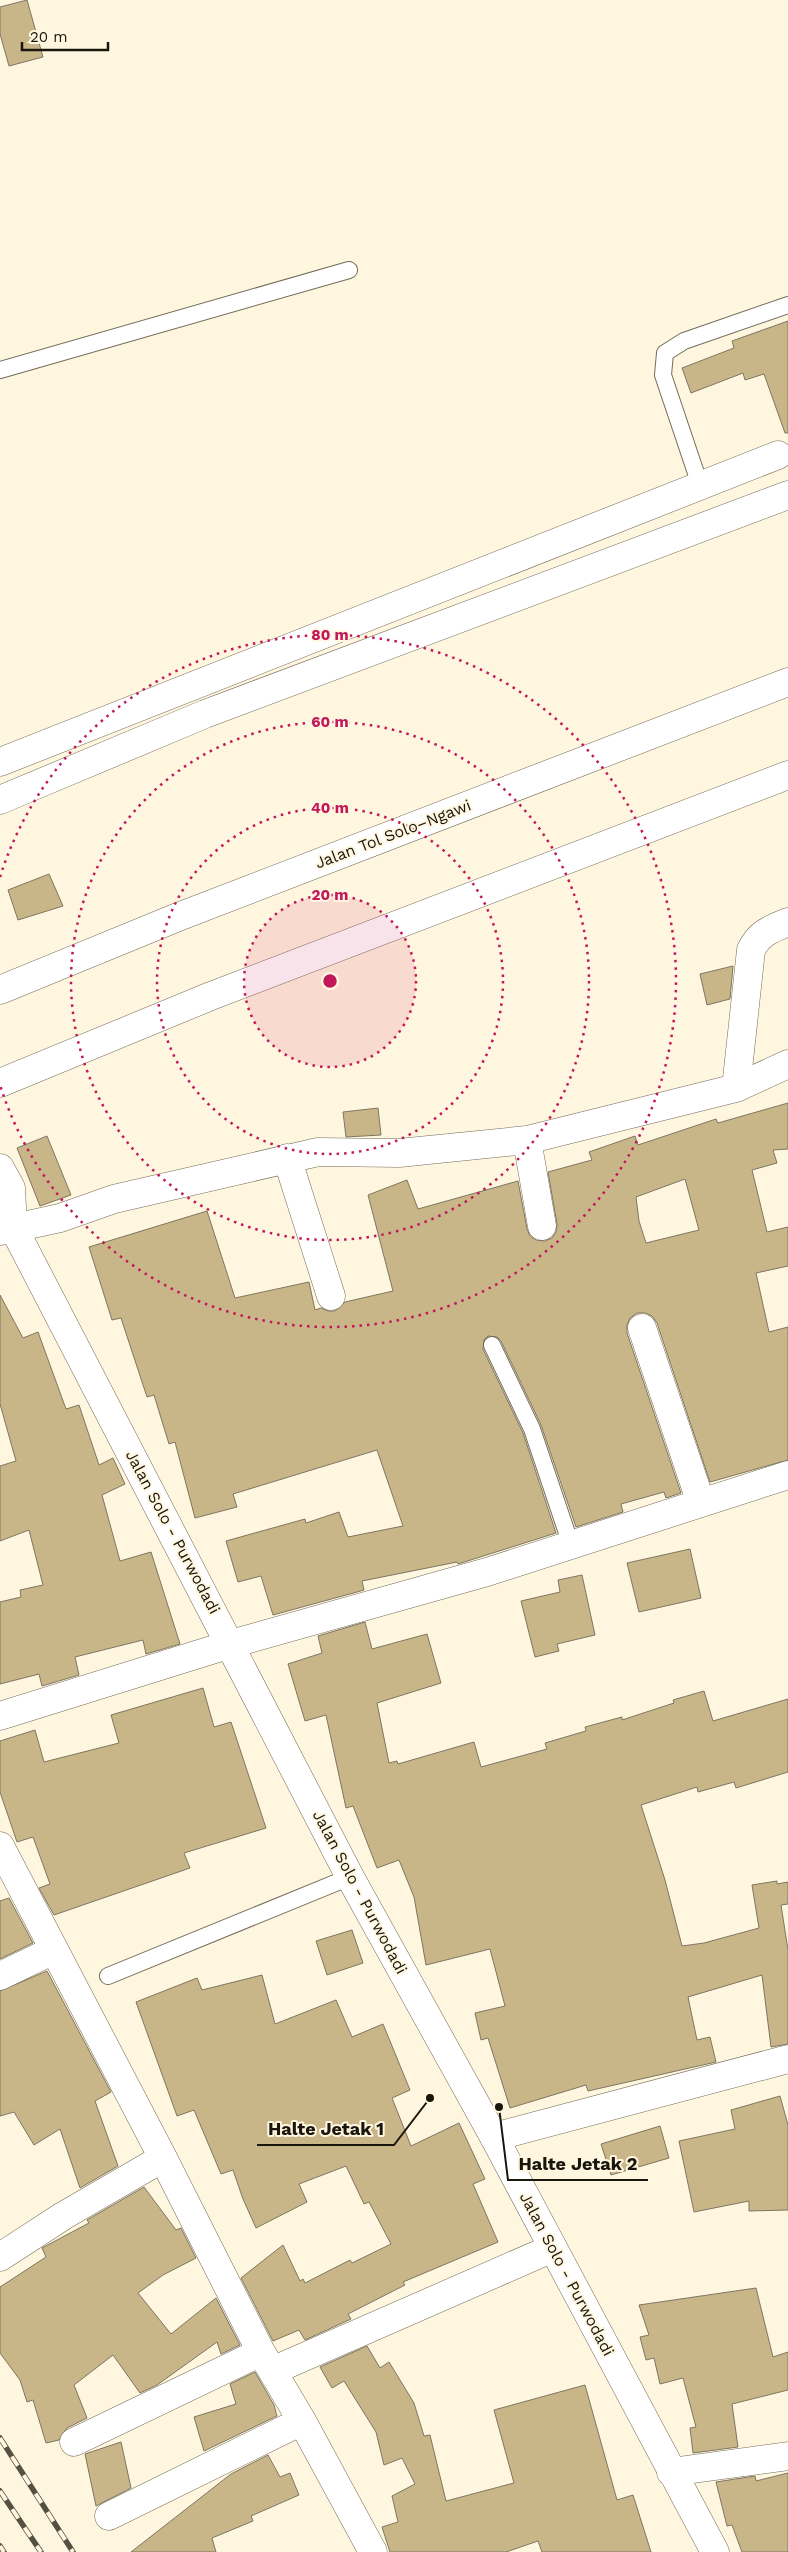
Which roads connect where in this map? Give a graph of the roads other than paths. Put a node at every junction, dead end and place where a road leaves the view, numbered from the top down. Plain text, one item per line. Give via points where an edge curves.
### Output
1 (349, 270) dead end
2 (788, 305) edge
3 (0, 370) edge
4 (778, 455) dead end
5 (700, 485) junction
6 (788, 495) edge
7 (788, 682) edge
8 (0, 762) edge
9 (788, 775) edge
10 (0, 800) edge
11 (788, 922) edge
12 (0, 990) edge
13 (788, 1064) edge
14 (0, 1083) edge
15 (736, 1088) junction
16 (526, 1140) junction
17 (287, 1158) junction
18 (0, 1168) edge
19 (4, 1225) edge
20 (542, 1226) dead end
21 (330, 1296) dead end
22 (642, 1328) dead end
23 (492, 1345) dead end
24 (788, 1475) edge
25 (701, 1503) junction
26 (571, 1545) junction
27 (231, 1644) junction
28 (0, 1716) edge
29 (0, 1846) edge
30 (350, 1877) junction
31 (54, 1950) junction
32 (0, 1976) edge
33 (108, 1976) dead end
34 (788, 2059) edge
35 (494, 2137) junction
36 (163, 2158) junction
37 (553, 2248) junction
38 (0, 2257) edge
39 (267, 2361) junction
40 (302, 2421) junction
41 (74, 2442) dead end
42 (788, 2456) edge
43 (671, 2472) junction
44 (109, 2516) dead end
45 (373, 2552) edge
46 (715, 2552) edge

1 - 3 lane
2 - 5 lane via 684,341 665,354 663,375
4 - 5 main road
5 - 8 main road
6 - 10 main road via 205,714
7 - 12 main road, Jalan Tol Solo–Ngawi via 178,917
9 - 14 main road via 211,996
11 - 15 main road via 757,938 751,950
13 - 15 main road
15 - 16 main road
16 - 17 main road via 399,1153 318,1152
16 - 20 main road
17 - 19 main road via 114,1199 60,1218
17 - 21 main road
18 - 19 main road, Jalan Solo - Purwodadi via 11,1188
19 - 27 main road, Jalan Solo - Purwodadi
22 - 25 main road
23 - 26 lane via 532,1429
24 - 25 main road
25 - 26 main road
26 - 27 main road
27 - 28 main road
27 - 30 main road, Jalan Solo - Purwodadi
29 - 31 main road
30 - 33 lane
30 - 35 main road, Jalan Solo - Purwodadi
31 - 32 main road
31 - 36 main road
34 - 35 main road
35 - 37 main road, Jalan Solo - Purwodadi
36 - 38 main road via 62,2216
36 - 39 main road
37 - 39 main road
37 - 43 main road, Jalan Solo - Purwodadi
39 - 40 main road
39 - 41 main road
40 - 44 main road
40 - 45 main road
42 - 43 main road
43 - 46 main road, Jalan Solo - Purwodadi

